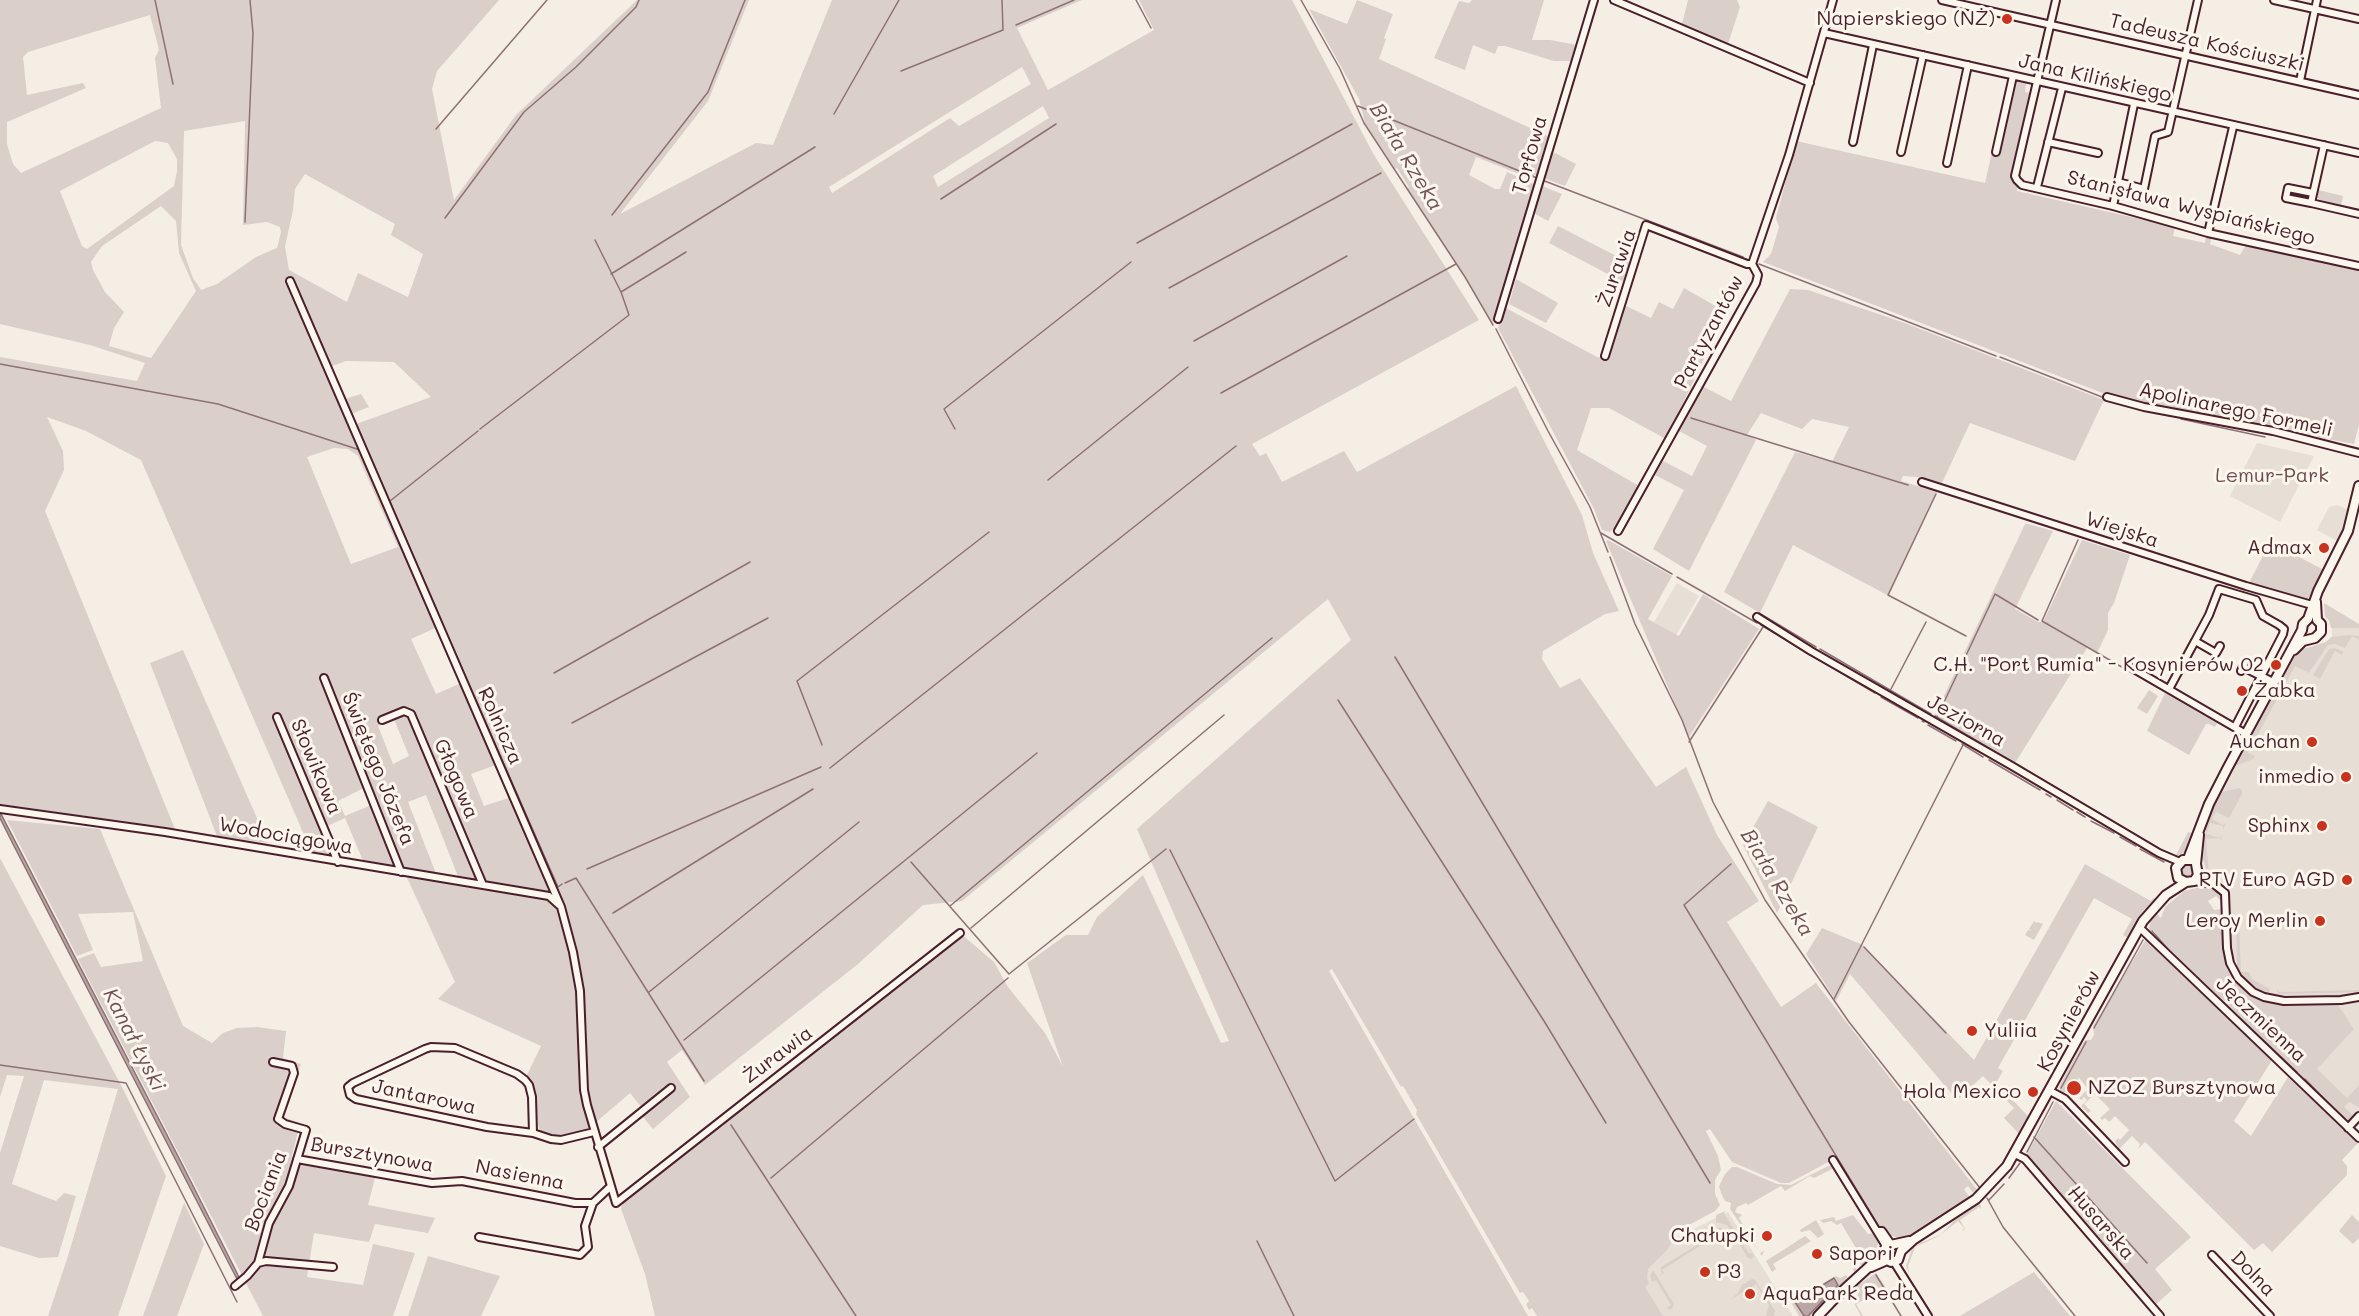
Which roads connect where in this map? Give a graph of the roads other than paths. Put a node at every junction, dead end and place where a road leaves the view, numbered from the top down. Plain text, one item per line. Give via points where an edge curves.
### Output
1 (1594, 0) edge
2 (1614, 0) edge
3 (1833, 0) edge
4 (1942, 0) edge
5 (2056, 0) edge
6 (2198, 0) edge
7 (2274, 0) edge
8 (2317, 0) edge
9 (1971, 3) edge
10 (2315, 9) junction
11 (2359, 19) edge
12 (2050, 24) junction
13 (1824, 33) junction
14 (1873, 45) junction
15 (1923, 55) junction
16 (2186, 55) junction
17 (1968, 65) junction
18 (2013, 76) junction
19 (2037, 81) junction
20 (2300, 81) junction
21 (1810, 83) junction
22 (2062, 88) junction
23 (2359, 95) edge
24 (2134, 104) junction
25 (2174, 112) junction
26 (2233, 126) junction
27 (1853, 142) dead end
28 (2048, 142) junction
29 (2324, 145) junction
30 (1901, 152) dead end
31 (1996, 152) dead end
32 (2098, 153) dead end
33 (2359, 153) edge
34 (1947, 163) dead end
35 (2118, 182) junction
36 (2037, 187) junction
37 (2313, 193) junction
38 (2311, 203) junction
39 (2112, 206) junction
40 (2359, 214) edge
41 (2208, 233) junction
42 (1752, 264) junction
43 (2359, 266) edge
44 (290, 281) dead end
45 (1498, 319) dead end
46 (1605, 356) dead end
47 (2107, 397) dead end
48 (2359, 453) edge
49 (1922, 482) dead end
50 (2359, 486) edge
51 (1617, 531) dead end
52 (2318, 591) junction
53 (2312, 605) junction
54 (1757, 617) dead end
55 (2308, 619) junction
56 (2317, 620) junction
57 (2302, 630) junction
58 (2308, 638) junction
59 (2195, 641) junction
60 (2220, 646) dead end
61 (2283, 662) junction
62 (2243, 667) dead end
63 (2132, 668) dead end
64 (2261, 676) junction
65 (324, 678) dead end
66 (2273, 682) junction
67 (2169, 689) junction
68 (277, 717) dead end
69 (382, 720) dead end
70 (2235, 727) junction
71 (2246, 734) junction
72 (0, 809) edge
73 (2199, 835) junction
74 (338, 862) junction
75 (2181, 863) junction
76 (2198, 868) junction
77 (401, 872) junction
78 (2178, 878) junction
79 (2190, 881) junction
80 (2214, 884) junction
81 (483, 885) junction
82 (2166, 895) junction
83 (561, 907) junction
84 (2139, 927) junction
85 (960, 933) dead end
86 (2359, 997) edge
87 (273, 1062) dead end
88 (671, 1088) dead end
89 (2050, 1091) junction
90 (2359, 1116) edge
91 (2348, 1128) junction
92 (594, 1132) junction
93 (533, 1133) junction
94 (2359, 1138) edge
95 (598, 1147) junction
96 (2016, 1154) junction
97 (297, 1159) junction
98 (1833, 1160) dead end
99 (2125, 1162) dead end
100 (440, 1183) joint
101 (610, 1187) junction
102 (592, 1203) junction
103 (616, 1203) joint
104 (479, 1237) dead end
105 (1892, 1253) junction
106 (2212, 1255) dead end
107 (258, 1263) junction
108 (333, 1268) dead end
109 (235, 1286) dead end
110 (1818, 1316) edge
111 (1928, 1316) edge
112 (2160, 1316) edge
113 (2271, 1316) edge

1 - 45 street, Torfowa
2 - 21 street
3 - 13 street, Partyzantów
4 - 9 street, Tadeusza Kościuszki
5 - 12 street
6 - 16 street
7 - 10 street
8 - 10 street
9 - 12 street, Tadeusza Kościuszki
10 - 11 street
10 - 20 street
12 - 16 street, Tadeusza Kościuszki
12 - 19 street
13 - 14 street, Jana Kilińskiego
13 - 21 street, Partyzantów
14 - 15 street, Jana Kilińskiego
14 - 27 street
15 - 17 street, Jana Kilińskiego
15 - 30 street
16 - 20 street, Tadeusza Kościuszki
16 - 25 street
17 - 18 street, Jana Kilińskiego
17 - 34 street
18 - 19 street, Jana Kilińskiego
18 - 31 street
19 - 22 street, Jana Kilińskiego
19 - 36 street, Stanisława Wyspiańskiego via 2015,176 2022,184
20 - 23 street, Tadeusza Kościuszki
21 - 42 street, Partyzantów
22 - 24 street, Jana Kilińskiego
22 - 28 street
24 - 25 street, Jana Kilińskiego
24 - 35 street
25 - 26 street, Jana Kilińskiego
25 - 35 street via 2168,132 2155,136 2144,189
26 - 29 street, Jana Kilińskiego
26 - 41 street
28 - 32 street
28 - 36 street
29 - 33 street, Jana Kilińskiego
29 - 37 street
35 - 39 street
36 - 39 street, Stanisława Wyspiańskiego
37 - 38 street
37 - 38 street via 2288,188 2286,198
38 - 40 street
39 - 41 street, Stanisława Wyspiańskiego
41 - 43 street, Stanisława Wyspiańskiego
42 - 46 street, Żurawia via 1646,225
42 - 51 street, Partyzantów via 1758,275 1756,283
44 - 83 street, Rolnicza
47 - 48 street, Apolinarego Formeli
49 - 53 street, Wiejska
50 - 52 main road via 2348,531
52 - 53 main road
52 - 56 main road
53 - 55 main road
54 - 75 street, Jeziorna
55 - 56 main road
55 - 57 main road
56 - 58 main road via 2320,634
57 - 58 main road
57 - 61 main road
58 - 61 main road
59 - 60 street via 2216,653
59 - 64 street via 2217,589 2256,600 2263,616 2280,625 2284,632
59 - 67 street
61 - 66 main road
62 - 64 street
63 - 67 street
64 - 66 street
64 - 70 street
65 - 77 street, Świętego Józefa
66 - 71 main road
67 - 70 street
68 - 74 street, Słowikowa
69 - 81 street, Głogowa via 404,711 411,714
70 - 71 street
71 - 73 main road via 2210,804
72 - 74 street, Wodociągowa
73 - 75 main road
73 - 76 main road
74 - 77 street, Wodociągowa
75 - 76 main road
75 - 78 main road
76 - 79 main road
76 - 80 street
77 - 81 street, Wodociągowa
78 - 79 main road
78 - 82 main road, Kosynierów
79 - 80 street
79 - 82 main road, Kosynierów
80 - 86 street via 2225,893 2230,963 2238,978 2253,992 2284,1001
81 - 83 street, Wodociągowa via 549,896
82 - 84 main road, Kosynierów
83 - 92 street, Rolnicza via 580,991 584,1090
84 - 89 main road, Kosynierów
84 - 91 street, Jęczmienna
85 - 103 street, Żurawia
87 - 97 street, Bociania via 292,1066 294,1073 278,1119 306,1131
88 - 95 street
89 - 96 main road, Kosynierów
89 - 99 street via 2065,1099
90 - 91 street
91 - 94 street, Jęczmienna
92 - 93 street, Jantarowa via 561,1140
92 - 95 street, Rolnicza
93 - 93 street, Jantarowa via 356,1099 348,1087 425,1049 455,1048 525,1080 532,1097
95 - 101 street, Rolnicza
96 - 105 main road, Kosynierów via 1983,1193
96 - 112 street, Husarska
97 - 100 street, Bursztynowa
97 - 107 street, Bociania via 289,1186 269,1223
98 - 105 street
100 - 102 street, Nasienna via 462,1181
101 - 102 street
101 - 103 street, Rolnicza
102 - 104 street via 585,1226 588,1247 580,1256
105 - 110 main road
105 - 111 street
106 - 113 street, Dolna
107 - 108 street via 274,1261
107 - 109 street

